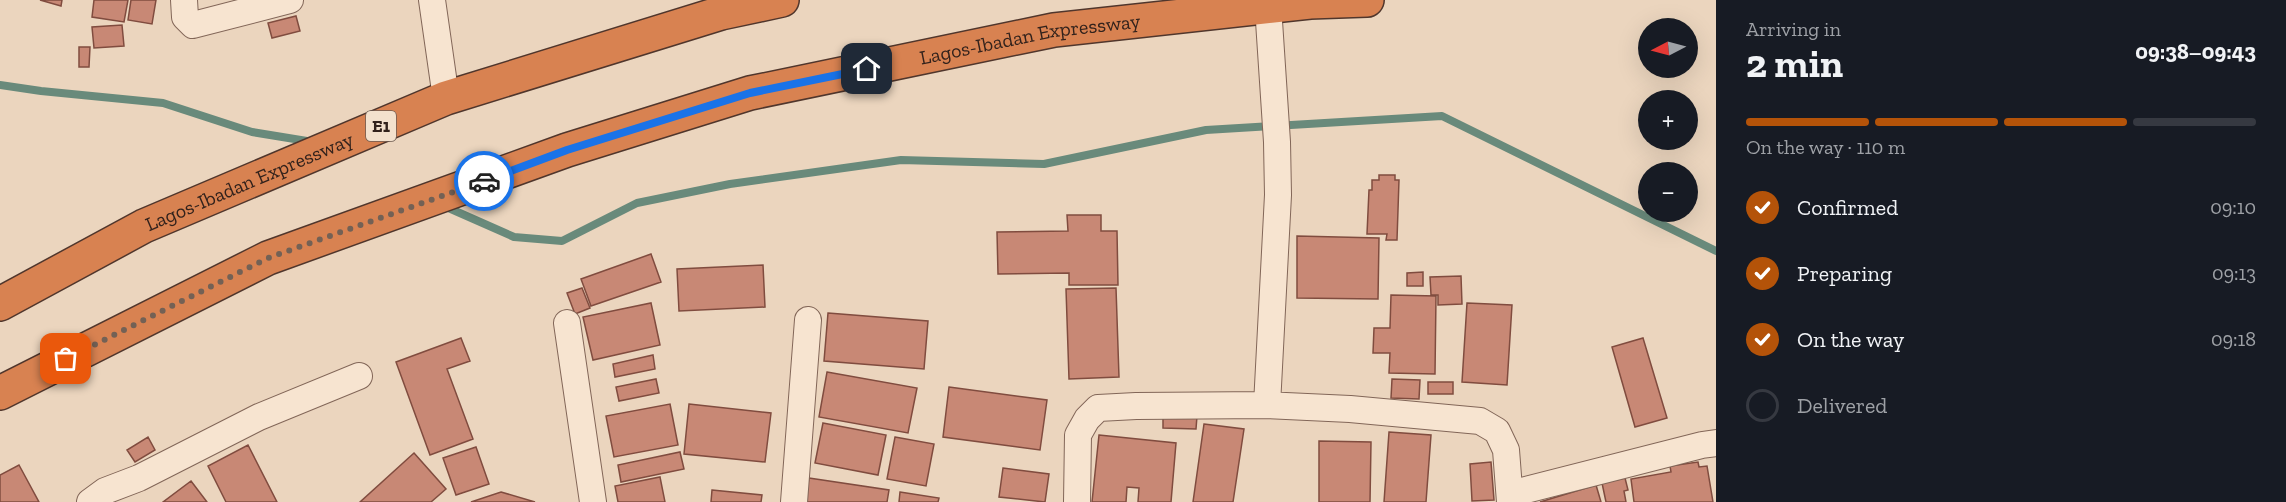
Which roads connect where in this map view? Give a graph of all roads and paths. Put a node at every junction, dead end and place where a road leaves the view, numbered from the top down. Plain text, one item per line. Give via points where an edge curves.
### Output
1 (184, 0) edge
2 (290, 0) edge
3 (432, 0) edge
4 (781, 0) edge
5 (1367, 0) edge
6 (721, 6) edge
7 (1268, 6) junction
8 (446, 98) junction
9 (0, 304) edge
10 (808, 320) dead end
11 (567, 323) dead end
12 (359, 376) dead end
13 (0, 393) edge
14 (1267, 405) junction
15 (1716, 443) edge
16 (1510, 498) edge
17 (90, 502) edge
18 (593, 502) edge
19 (794, 502) edge
20 (1077, 502) edge

1 - 2 street via 185,17 193,25
3 - 8 street
4 - 6 highway, Lagos-Ibadan Expressway / E1
5 - 7 highway, Lagos-Ibadan Expressway
6 - 8 highway, Lagos-Ibadan Expressway / E1
7 - 13 highway, Lagos-Ibadan Expressway via 1054,30 750,93 567,150 268,258
7 - 14 street via 1278,195
8 - 9 highway, Lagos-Ibadan Expressway / E1 via 144,226
10 - 19 street
11 - 18 street
12 - 17 street via 259,417 139,478 105,491
14 - 16 street via 1480,421 1497,431 1506,450
14 - 20 street via 1098,408 1078,435
15 - 16 street

